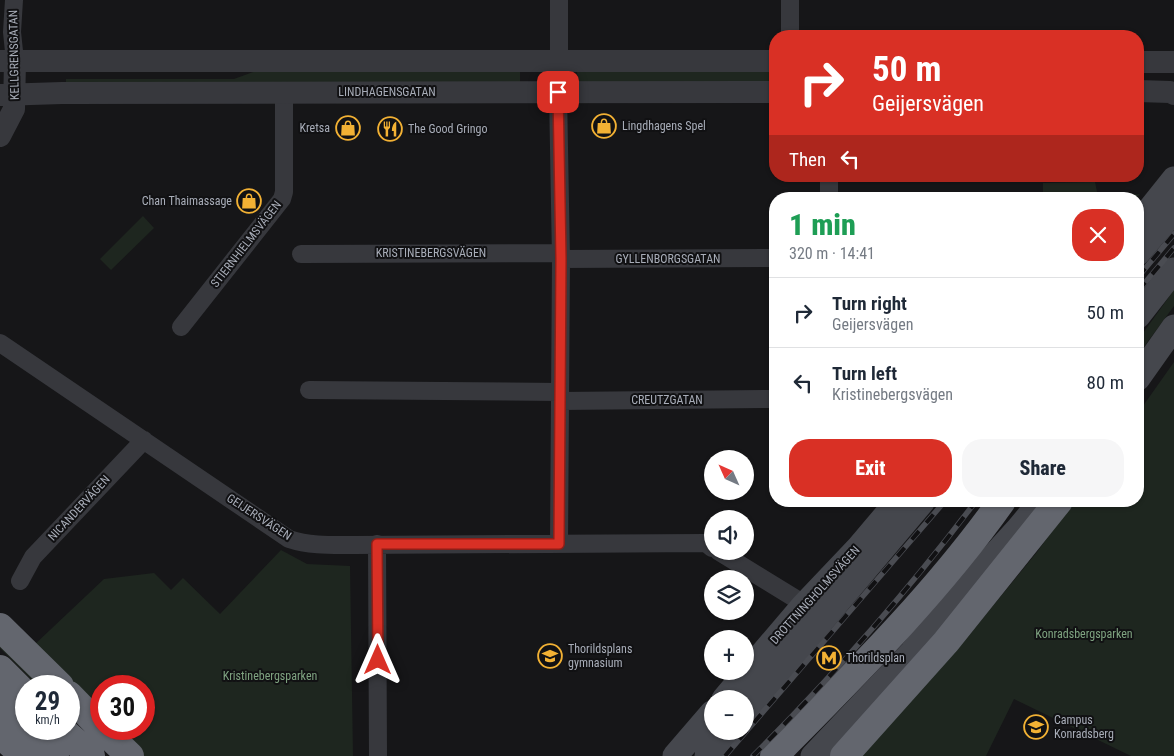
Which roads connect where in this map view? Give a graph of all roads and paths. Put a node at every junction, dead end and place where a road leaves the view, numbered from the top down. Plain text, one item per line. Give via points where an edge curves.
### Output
1 (14, 0) edge
2 (559, 0) edge
3 (790, 0) edge
4 (790, 30) edge
5 (8, 61) edge
6 (559, 61) junction
7 (769, 61) edge
8 (1144, 62) edge
9 (1174, 62) edge
10 (1144, 91) edge
11 (284, 92) junction
12 (558, 92) junction
13 (769, 92) edge
14 (1174, 94) edge
15 (8, 95) edge
16 (0, 136) edge
17 (1174, 179) edge
18 (1174, 211) edge
19 (1144, 216) edge
20 (1144, 246) edge
21 (301, 254) dead end
22 (561, 256) junction
23 (769, 258) edge
24 (1174, 270) edge
25 (1144, 308) edge
26 (181, 327) dead end
27 (1174, 327) edge
28 (0, 343) edge
29 (1144, 370) edge
30 (309, 390) dead end
31 (560, 397) junction
32 (769, 399) edge
33 (144, 440) junction
34 (893, 507) edge
35 (918, 507) edge
36 (997, 507) edge
37 (1017, 507) edge
38 (1036, 507) edge
39 (1054, 507) edge
40 (894, 536) junction
41 (377, 544) junction
42 (559, 544) junction
43 (704, 544) edge
44 (732, 560) edge
45 (20, 581) dead end
46 (960, 593) junction
47 (803, 606) junction
48 (0, 627) edge
49 (0, 669) edge
50 (49, 675) edge
51 (15, 684) edge
52 (732, 690) edge
53 (733, 690) edge
54 (754, 701) edge
55 (0, 704) edge
56 (80, 706) edge
57 (90, 716) edge
58 (15, 718) edge
59 (704, 722) edge
60 (0, 734) edge
61 (38, 740) edge
62 (73, 740) edge
63 (114, 740) edge
64 (721, 740) edge
65 (24, 756) edge
66 (55, 756) edge
67 (91, 756) edge
68 (130, 756) edge
69 (378, 756) edge
70 (675, 756) edge
71 (708, 756) edge
72 (774, 756) edge
73 (813, 756) edge
74 (844, 756) edge

1 - 5 street, KELLGRENSGATAN
2 - 6 street
3 - 4 street
5 - 6 street
5 - 15 street, KELLGRENSGATAN
6 - 7 street
6 - 12 street
8 - 9 street
10 - 14 street
11 - 12 street, LINDHAGENSGATAN
11 - 15 street, LINDHAGENSGATAN
11 - 26 street, STIERNHIELMSVÄGEN via 282,199
12 - 13 street, LINDHAGENSGATAN
12 - 22 street
15 - 16 street, KELLGRENSGATAN via 14,108
17 - 19 main road
18 - 20 main road
21 - 22 street, KRISTINEBERGSVÄGEN
22 - 23 street, GYLLENBORGSGATAN
22 - 31 street
24 - 25 main road
27 - 29 main road
28 - 33 street, GEIJERSVÄGEN
30 - 31 street
31 - 32 street, CREUTZGATAN
31 - 42 street
33 - 41 street, GEIJERSVÄGEN via 289,539 322,545
33 - 45 street, NICANDERVÄGEN via 34,557
34 - 47 main road, DROTTNINGHOLMSVÄGEN
35 - 40 main road, DROTTNINGHOLMSVÄGEN
36 - 72 highway via 905,621
37 - 46 main road
38 - 46 main road
39 - 74 highway via 946,642
40 - 53 main road, DROTTNINGHOLMSVÄGEN
40 - 54 main road, DROTTNINGHOLMSVÄGEN
41 - 42 street, GEIJERSVÄGEN
41 - 69 street
42 - 43 street, GEIJERSVÄGEN
44 - 47 street
46 - 73 main road via 912,652
47 - 52 main road, DROTTNINGHOLMSVÄGEN
48 - 50 highway
49 - 51 highway
55 - 58 highway
56 - 57 highway
59 - 70 main road
60 - 65 highway
61 - 66 highway
62 - 67 highway
63 - 68 highway
64 - 71 main road

